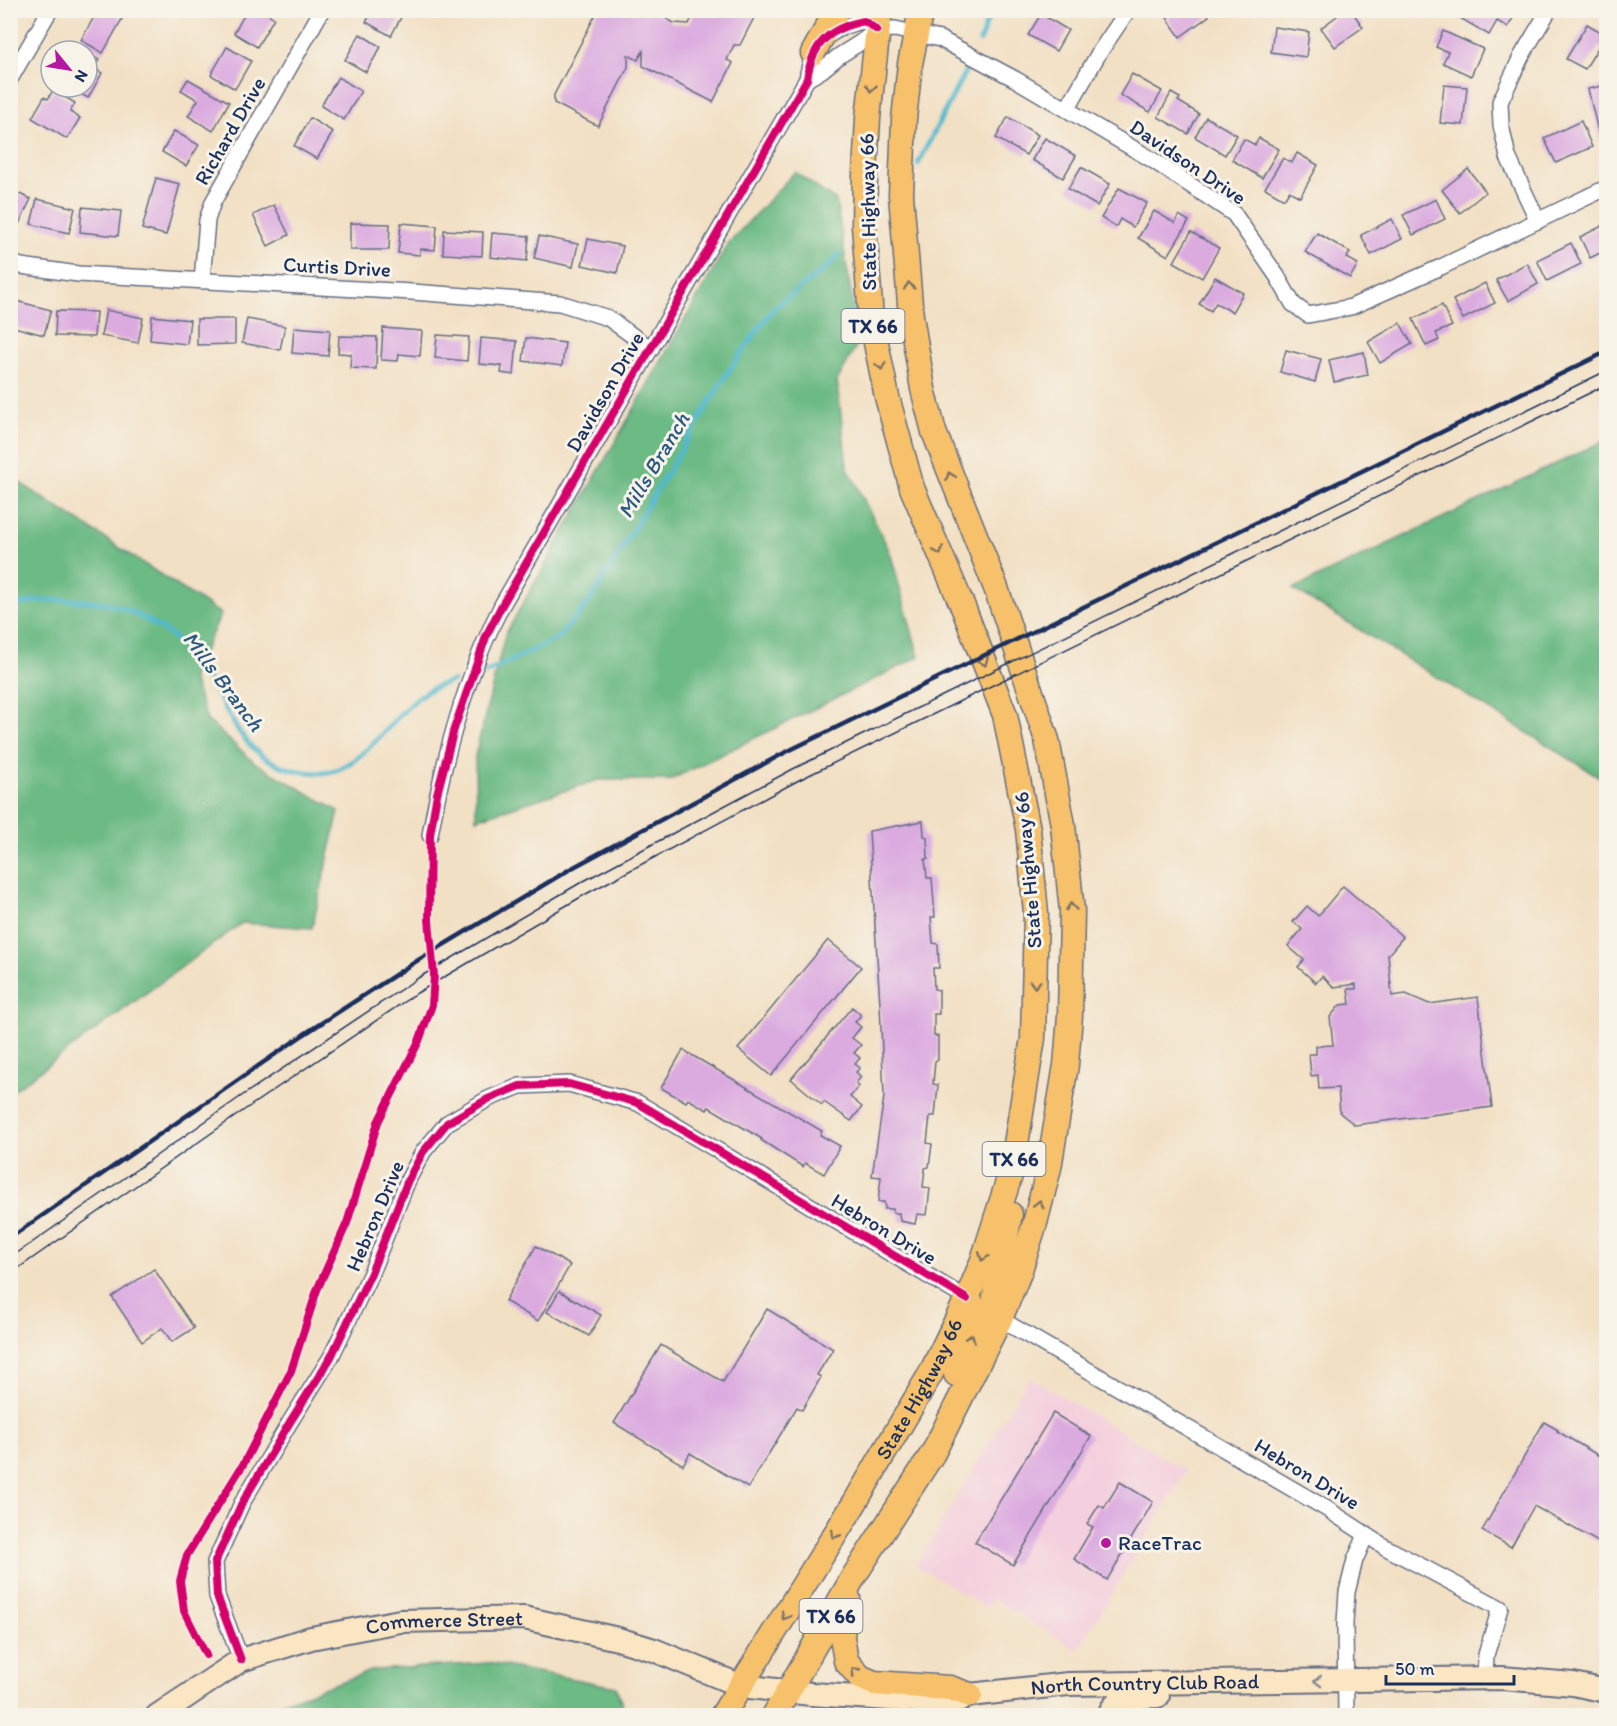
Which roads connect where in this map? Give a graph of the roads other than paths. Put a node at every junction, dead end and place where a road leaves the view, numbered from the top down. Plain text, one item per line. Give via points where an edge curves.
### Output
1 (50, 10) edge
2 (322, 10) edge
3 (837, 10) edge
4 (1128, 10) edge
5 (1549, 10) edge
6 (878, 20) edge
7 (919, 21) edge
8 (813, 53) junction
9 (10, 79) edge
10 (807, 79) junction
11 (1067, 109) junction
12 (1606, 188) edge
13 (1538, 221) junction
14 (10, 262) edge
15 (202, 281) junction
16 (651, 349) junction
17 (430, 835) dead end
18 (1010, 1174) junction
19 (967, 1299) junction
20 (1000, 1319) junction
21 (933, 1453) junction
22 (1366, 1535) junction
23 (854, 1576) junction
24 (241, 1660) junction
25 (1485, 1678) junction
26 (1346, 1680) junction
27 (1205, 1682) junction
28 (741, 1686) junction
29 (787, 1690) junction
30 (1606, 1691) edge
31 (970, 1695) junction
32 (779, 1714) edge
33 (157, 1716) edge
34 (722, 1716) edge
35 (1109, 1716) edge
36 (1346, 1716) edge

1 - 9 street
2 - 15 street, Richard Drive via 213,202 207,220
3 - 8 main road
4 - 11 street
5 - 13 street via 1500,102 1508,157
6 - 7 street, Davidson Drive via 895,29
6 - 8 street, Davidson Drive via 850,24 831,32
6 - 10 street, Davidson Drive via 861,42
6 -> 18 main road, State Highway 66 / TX 66 via 865,172 864,226 871,318 912,488 1005,715 1028,829 1036,913 1033,1038
7 - 11 street, Davidson Drive via 940,39
20 -> 7 main road, State Highway 66 / TX 66 via 1019,1273 1049,1168 1071,1016 1072,910 1063,825 1047,740 996,588 934,432 923,389 911,316 901,195 904,119
8 - 10 street, Davidson Drive
10 - 16 street, Davidson Drive
11 - 13 street, Davidson Drive via 1234,214 1293,304 1308,315 1351,307
12 - 13 street, Davidson Drive
14 - 15 street, Curtis Drive via 78,274
15 - 16 street, Curtis Drive via 560,303 608,318
16 - 17 street, Davidson Drive via 487,634 454,729
18 -> 19 main road, State Highway 66 / TX 66
18 - 20 main road via 1010,1219 994,1296
21 -> 19 main road via 940,1408 976,1328 977,1310
19 - 24 street, Hebron Drive via 638,1103 569,1084 520,1086 488,1099 447,1123 423,1152 331,1357 242,1503 215,1562 217,1596
19 -> 28 main road, State Highway 66 / TX 66 via 908,1413
20 - 21 main road, State Highway 66 / TX 66
20 - 22 street, Hebron Drive
21 - 23 main road, State Highway 66 / TX 66
22 - 25 street, Hebron Drive via 1500,1608 1486,1655
22 - 26 street via 1347,1592
23 - 29 main road, State Highway 66 / TX 66
31 -> 23 main road via 950,1688 874,1683 860,1677 846,1661 842,1637 844,1610
24 - 28 main road, Commerce Street via 311,1638 400,1622 524,1618 654,1650
24 - 33 main road, Commerce Street
25 - 26 main road, North Country Club Road
25 - 30 main road, North Country Club Road via 1574,1684
26 -> 27 main road, North Country Club Road
26 - 36 street
27 - 31 main road, North Country Club Road via 1068,1684
27 - 35 main road via 1172,1695 1122,1700 1112,1707
28 - 29 main road, North Country Club Road
28 - 32 main road
28 - 34 main road, State Highway 66 / TX 66
29 - 31 main road, North Country Club Road via 952,1703
29 - 32 main road, State Highway 66 / TX 66

